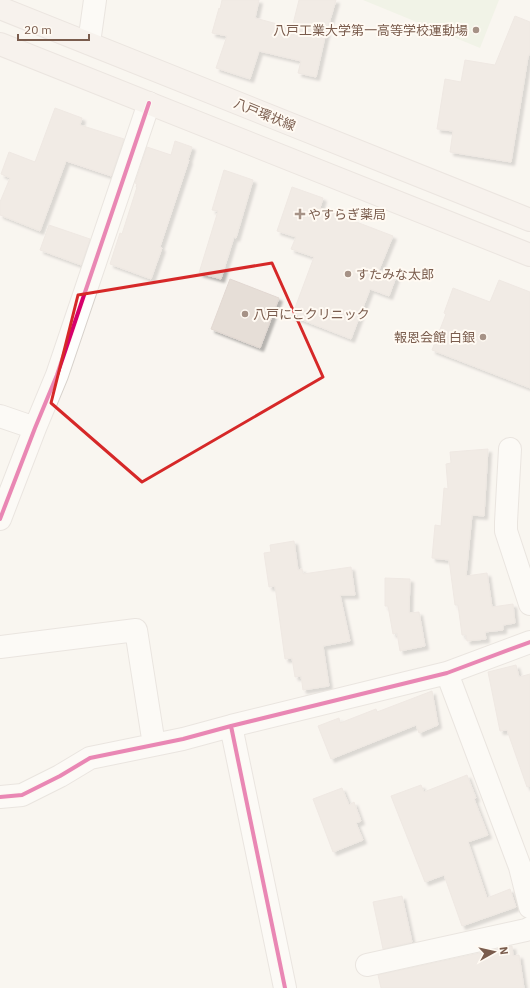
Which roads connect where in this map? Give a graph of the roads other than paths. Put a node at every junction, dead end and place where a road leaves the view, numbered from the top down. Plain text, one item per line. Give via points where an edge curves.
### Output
1 (95, 0) edge
2 (0, 8) edge
3 (89, 43) junction
4 (0, 44) edge
5 (148, 103) junction
6 (530, 220) edge
7 (530, 255) edge
8 (0, 416) edge
9 (35, 428) junction
10 (510, 449) dead end
11 (0, 519) edge
12 (530, 604) edge
13 (530, 642) edge
14 (0, 647) edge
15 (447, 673) junction
16 (231, 726) junction
17 (154, 745) junction
18 (0, 797) edge
19 (530, 907) edge
20 (529, 932) edge
21 (367, 965) dead end
22 (285, 988) edge

1 - 3 street
2 - 3 main road, 八戸環状線
3 - 6 main road, 八戸環状線
4 - 5 main road
5 - 7 main road
5 - 9 street via 57,375
8 - 9 street
9 - 11 street
10 - 12 street via 506,531
13 - 15 street
14 - 17 street via 136,630
15 - 16 street
15 - 19 street via 520,867
16 - 17 street
16 - 22 street
17 - 18 street via 90,758 22,795
20 - 21 street

